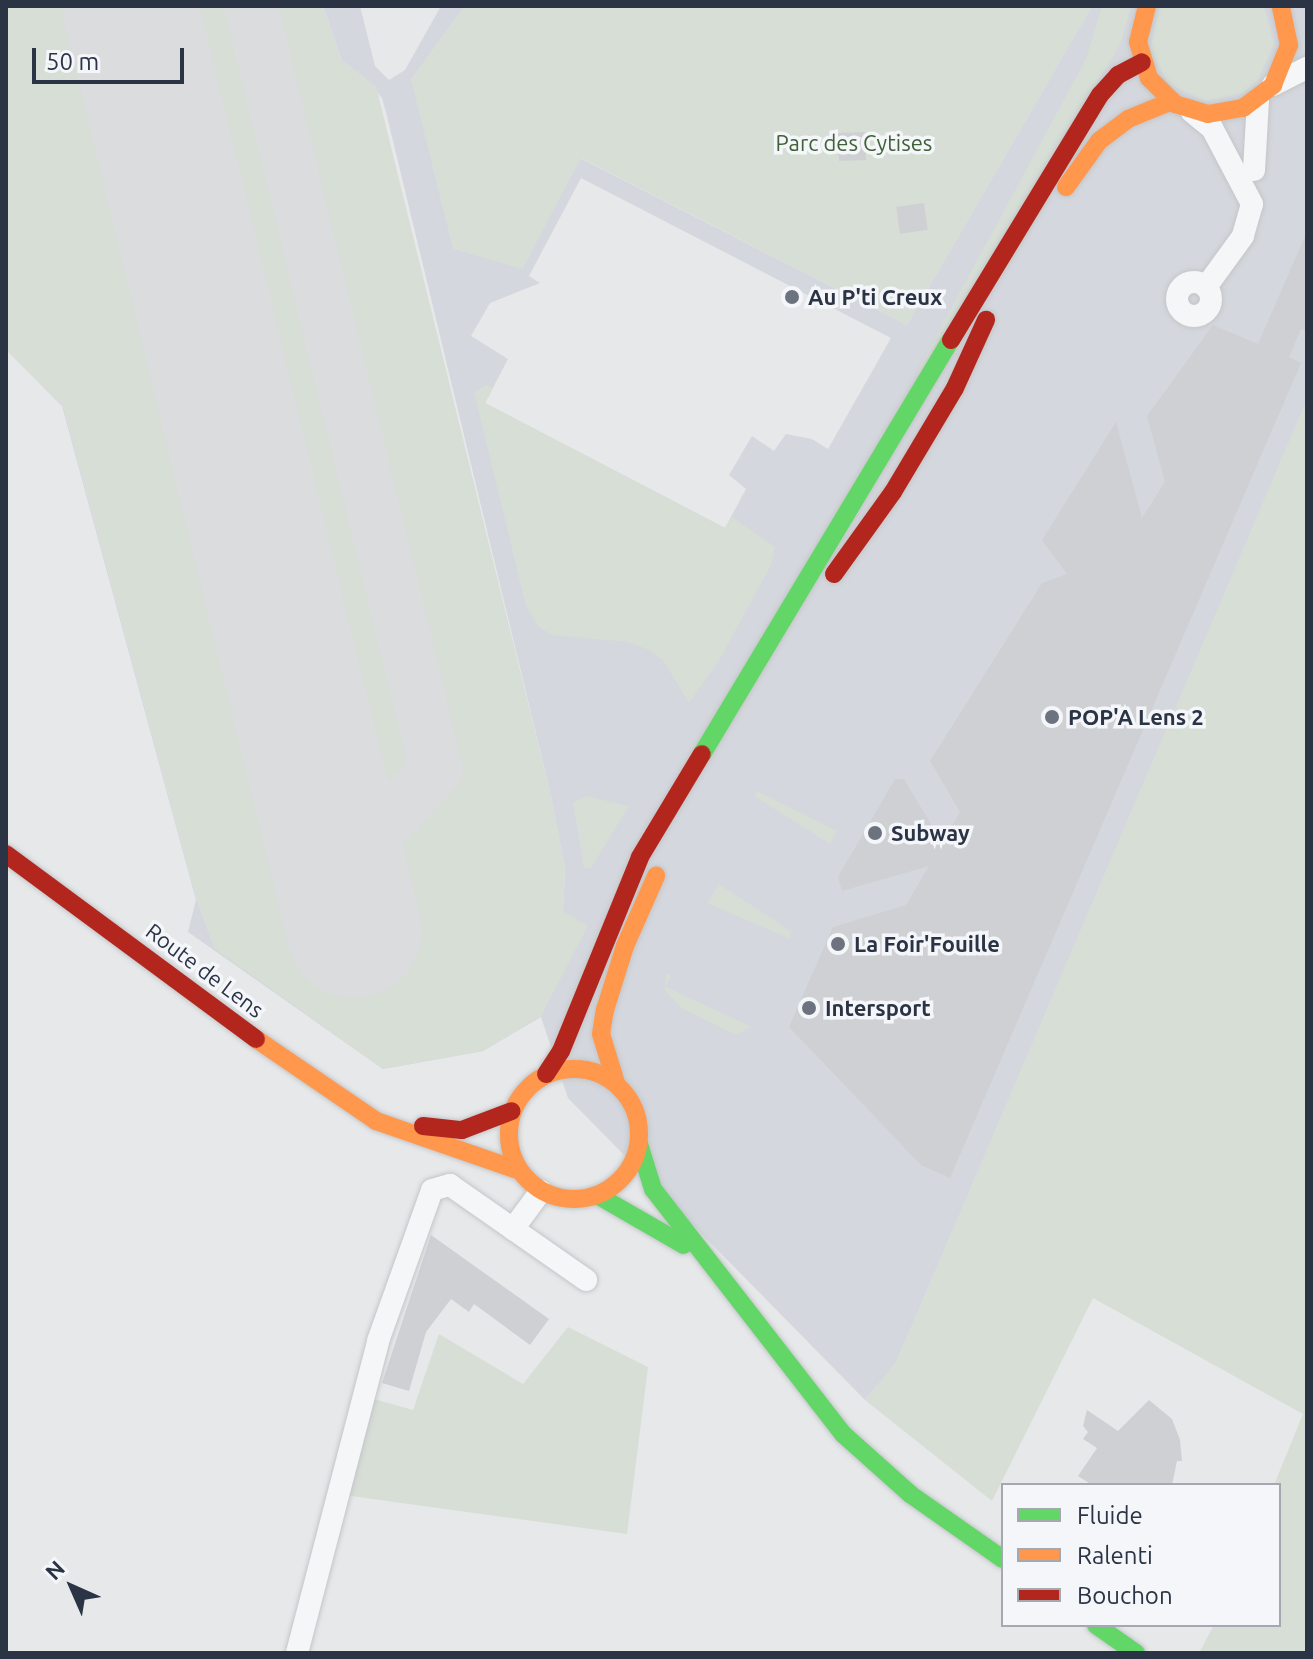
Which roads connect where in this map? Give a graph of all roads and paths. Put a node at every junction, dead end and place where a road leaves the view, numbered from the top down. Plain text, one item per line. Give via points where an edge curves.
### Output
1 (1147, 6) edge
2 (1283, 10) edge
3 (1307, 30) edge
4 (1142, 62) junction
5 (1307, 68) edge
6 (1266, 92) junction
7 (1181, 106) junction
8 (1254, 170) dead end
9 (1206, 287) dead end
10 (826, 589) dead end
11 (751, 711) dead end
12 (706, 787) dead end
13 (6, 854) edge
14 (663, 862) dead end
15 (546, 1074) junction
16 (616, 1083) junction
17 (512, 1111) junction
18 (376, 1121) junction
19 (639, 1144) junction
20 (520, 1171) junction
21 (541, 1191) junction
22 (597, 1195) junction
23 (513, 1229) junction
24 (706, 1263) junction
25 (586, 1280) dead end
26 (1001, 1558) edge
27 (1099, 1627) edge
28 (297, 1653) edge
29 (1136, 1653) edge

1 - 4 street via 1138,42
2 - 3 street
2 - 6 street via 1289,45
4 - 7 street
4 - 15 street via 1118,75 1100,95 1062,155 648,844 599,948 561,1051
5 - 6 street
6 - 7 street via 1226,113
6 - 8 street
7 - 9 street via 1212,128 1252,204 1243,236
7 - 10 street via 1128,119 1099,141 1079,167 974,338 955,388 893,492
11 - 12 street
13 - 18 street, Route de Lens via 333,1096
14 - 16 street via 610,986 601,1034
15 - 16 street via 579,1068
15 - 17 street via 520,1096
16 - 19 street via 635,1111
17 - 18 street, Route de Lens via 462,1130
17 - 20 street via 509,1142
18 - 20 street, Route de Lens
19 - 22 street via 625,1175
19 - 24 street via 653,1189
20 - 21 street
21 - 22 street via 559,1198
21 - 23 street
22 - 24 street via 671,1235
23 - 25 street
23 - 28 street via 450,1185 432,1190 365,1387
24 - 26 street via 862,1454
27 - 29 street

